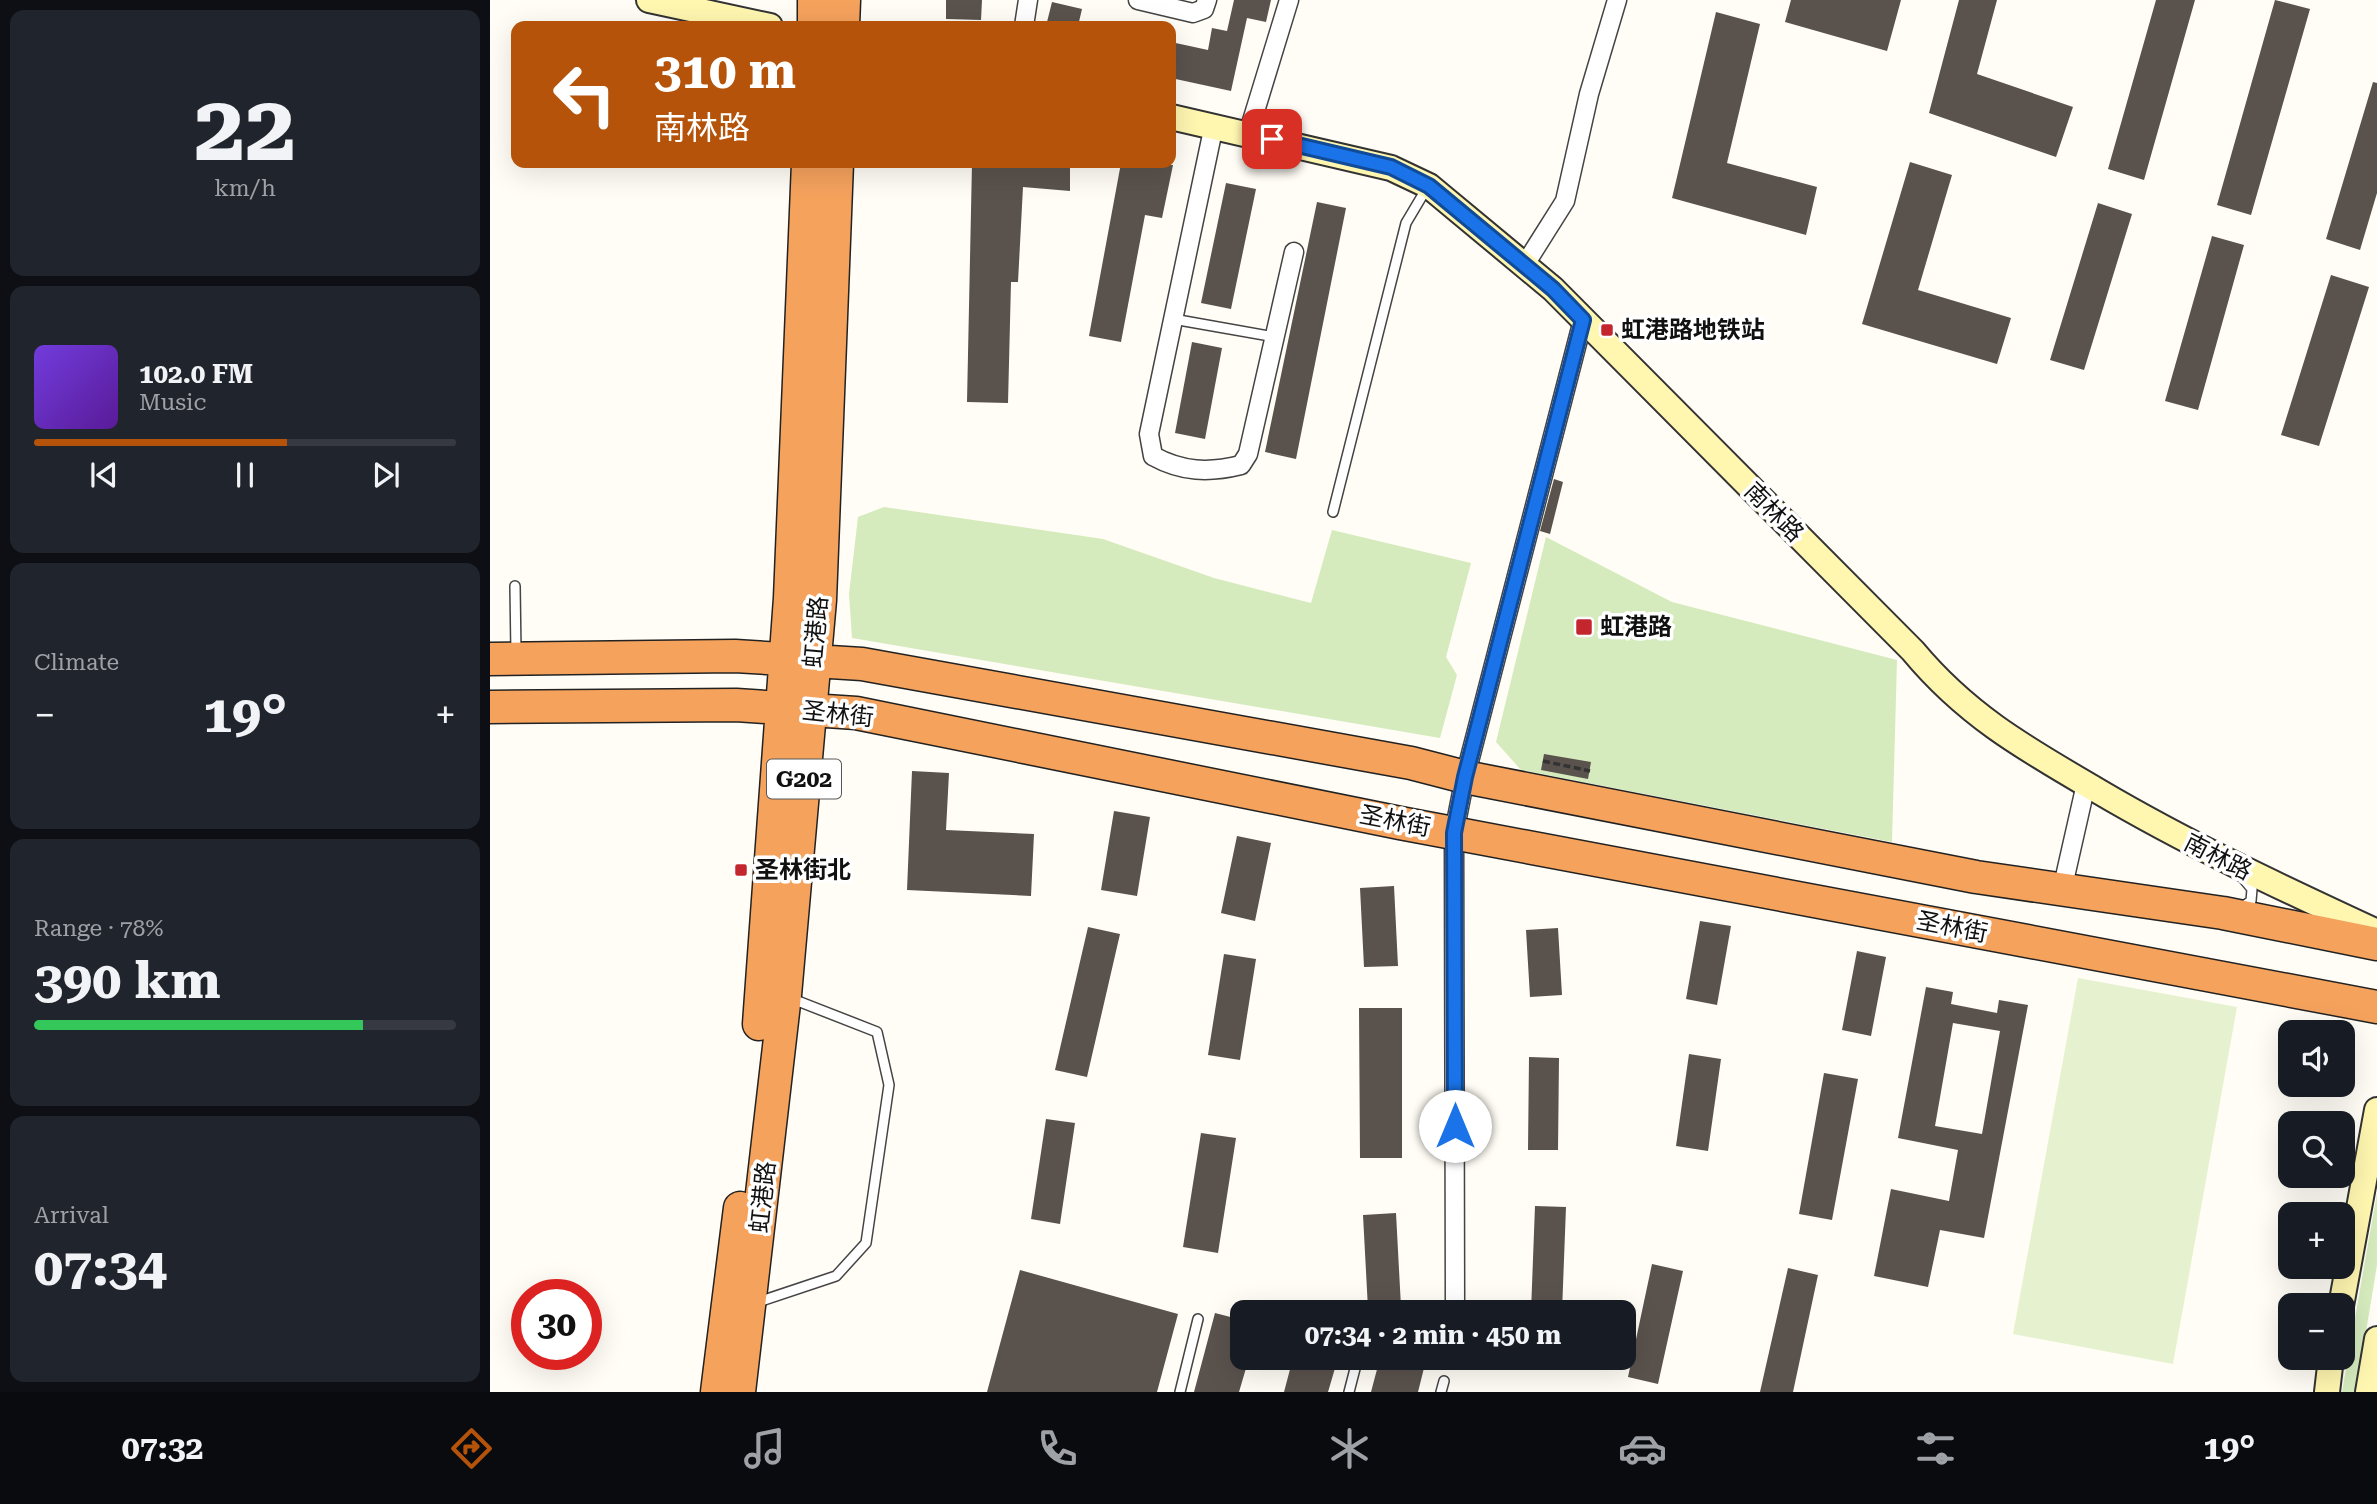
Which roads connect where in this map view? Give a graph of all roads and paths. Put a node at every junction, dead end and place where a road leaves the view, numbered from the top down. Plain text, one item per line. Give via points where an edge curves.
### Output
1 (649, 0) edge
2 (814, 0) edge
3 (844, 0) edge
4 (1028, 0) edge
5 (1138, 0) edge
6 (1207, 0) edge
7 (1289, 0) edge
8 (1616, 0) edge
9 (747, 21) edge
10 (814, 21) edge
11 (843, 21) edge
12 (1025, 21) edge
13 (1176, 118) edge
14 (1214, 125) junction
15 (1248, 134) junction
16 (808, 168) edge
17 (837, 168) edge
18 (1429, 186) junction
19 (1294, 252) dead end
20 (1524, 265) junction
21 (1173, 319) junction
22 (1583, 320) junction
23 (1275, 337) junction
24 (1333, 513) dead end
25 (515, 586) dead end
26 (503, 659) edge
27 (800, 660) junction
28 (490, 707) edge
29 (797, 709) junction
30 (1543, 761) dead end
31 (1590, 771) dead end
32 (1465, 777) junction
33 (2086, 784) junction
34 (1454, 833) junction
35 (2232, 865) junction
36 (2062, 890) junction
37 (2223, 912) junction
38 (2377, 932) edge
39 (2377, 944) edge
40 (785, 995) junction
41 (2377, 1007) edge
42 (2377, 1110) edge
43 (2343, 1293) edge
44 (1455, 1300) edge
45 (750, 1305) junction
46 (1198, 1320) dead end
47 (2377, 1339) edge
48 (1355, 1370) edge
49 (2330, 1370) edge
50 (1444, 1381) dead end
51 (717, 1392) edge
52 (739, 1392) edge
53 (1180, 1392) edge
54 (1349, 1392) edge
55 (1441, 1392) edge
56 (2327, 1392) edge
57 (2368, 1392) edge

1 - 9 street
2 - 10 highway
3 - 11 highway
4 - 12 street
5 - 6 street via 1193,13 1204,9
7 - 15 street
8 - 20 street via 1588,94 1565,201
13 - 14 street, 南林路
14 - 15 street, 南林路
14 - 21 street
15 - 18 street, 南林路 via 1391,167
16 - 27 highway, 虹港路 / G202
17 - 27 highway, 虹港路 / G202 via 820,600
18 - 20 street, 南林路
18 - 24 lane via 1406,223
19 - 23 street
20 - 22 street, 南林路
21 - 23 lane
21 - 23 street via 1149,434 1153,456 1194,470 1241,464 1248,453
22 - 32 street
22 - 33 street, 南林路 via 1940,683 1994,729
25 - 26 lane
26 - 27 highway, 圣林街 via 735,656
27 - 29 highway, 虹港路 / G202
27 - 32 highway, 圣林街 via 888,669
28 - 29 highway, 圣林街 via 736,705
29 - 34 highway, 圣林街 via 856,713
29 - 40 highway, 虹港路 / G202
29 - 51 highway, 虹港路 / G202
30 - 31 path
32 - 34 street
32 - 36 highway, 圣林街
33 - 35 street, 南林路
33 - 36 street
34 - 41 highway, 圣林街
34 - 44 street
35 - 37 lane via 2252,889 2251,901
35 - 38 street, 南林路
36 - 37 highway, 圣林街
37 - 39 highway, 圣林街
40 - 45 highway, 虹港路 / G202
40 - 45 lane via 877,1032 889,1085 866,1243 836,1276
42 - 43 street
45 - 52 highway, 虹港路 / G202
46 - 53 lane
47 - 57 street
48 - 54 lane
49 - 56 street
50 - 55 lane

